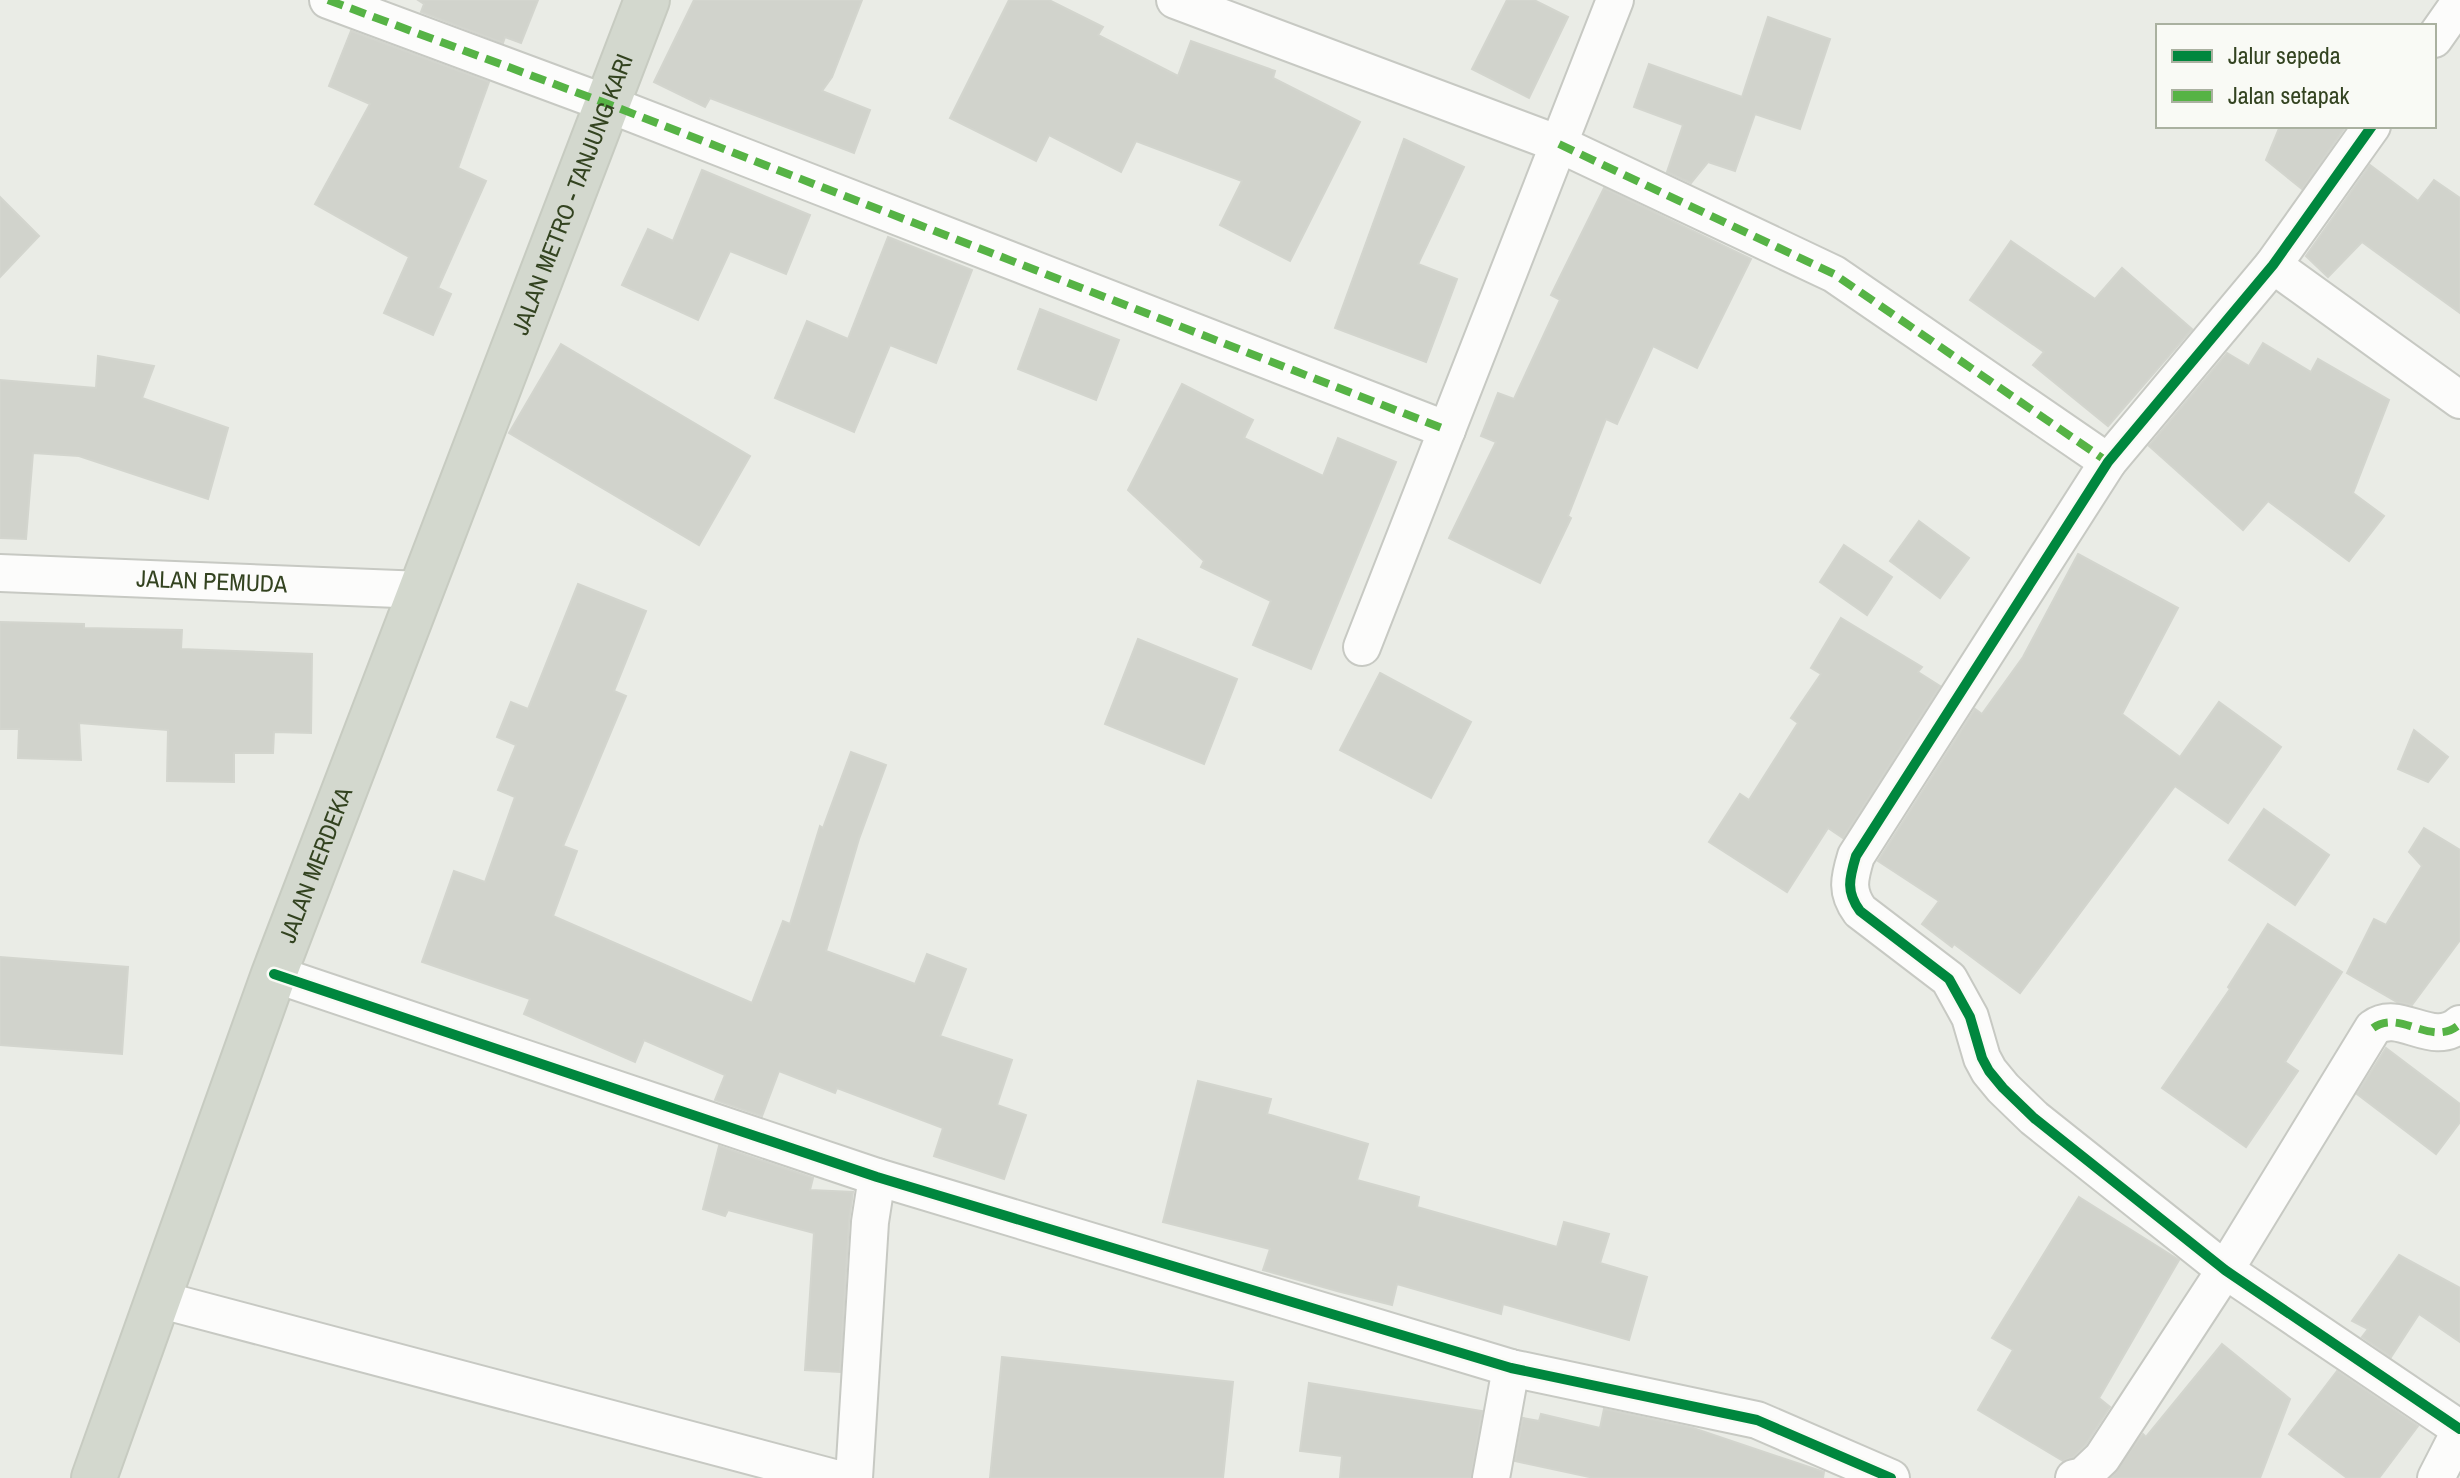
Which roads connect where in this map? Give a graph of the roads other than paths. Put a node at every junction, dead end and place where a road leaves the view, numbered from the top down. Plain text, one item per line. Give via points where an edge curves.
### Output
1 (328, 0) edge
2 (647, 0) edge
3 (1175, 0) edge
4 (1615, 0) edge
5 (2460, 2) edge
6 (2436, 36) edge
7 (608, 104) junction
8 (2371, 128) edge
9 (1559, 144) junction
10 (2273, 265) junction
11 (496, 389) joint
12 (2460, 400) edge
13 (1447, 430) junction
14 (2108, 462) junction
15 (0, 573) edge
16 (423, 590) junction
17 (1362, 647) dead end
18 (274, 974) junction
19 (2460, 1024) edge
20 (877, 1177) junction
21 (2225, 1270) junction
22 (158, 1299) junction
23 (1511, 1368) junction
24 (2460, 1430) edge
25 (94, 1478) edge
26 (834, 1478) edge
27 (854, 1478) edge
28 (1491, 1478) edge
29 (1891, 1478) edge
30 (2074, 1478) edge
31 (2436, 1478) edge

1 - 7 street
2 - 7 main road, JALAN METRO - TANJUNG KARI
3 - 9 street
4 - 9 street
5 - 6 street
7 - 11 main road, JALAN METRO - TANJUNG KARI
7 - 13 street
8 - 10 street
9 - 13 street
9 - 14 street via 1834,274
10 - 12 street
10 - 14 street
11 - 16 main road, JALAN MERDEKA
13 - 17 street
14 - 21 street via 1856,856 1850,897 1860,911 1949,979 1970,1017 1982,1058 2003,1088
15 - 16 street, JALAN PEMUDA
16 - 18 main road, JALAN MERDEKA
18 - 20 street
18 - 22 main road, JALAN MERDEKA
19 - 21 street via 2453,1031 2434,1034 2390,1021 2373,1028
20 - 23 street
20 - 27 street
21 - 24 street
21 - 30 street via 2102,1458
22 - 25 main road, JALAN MERDEKA
22 - 26 street
23 - 28 street
23 - 29 street via 1757,1420
24 - 31 street

